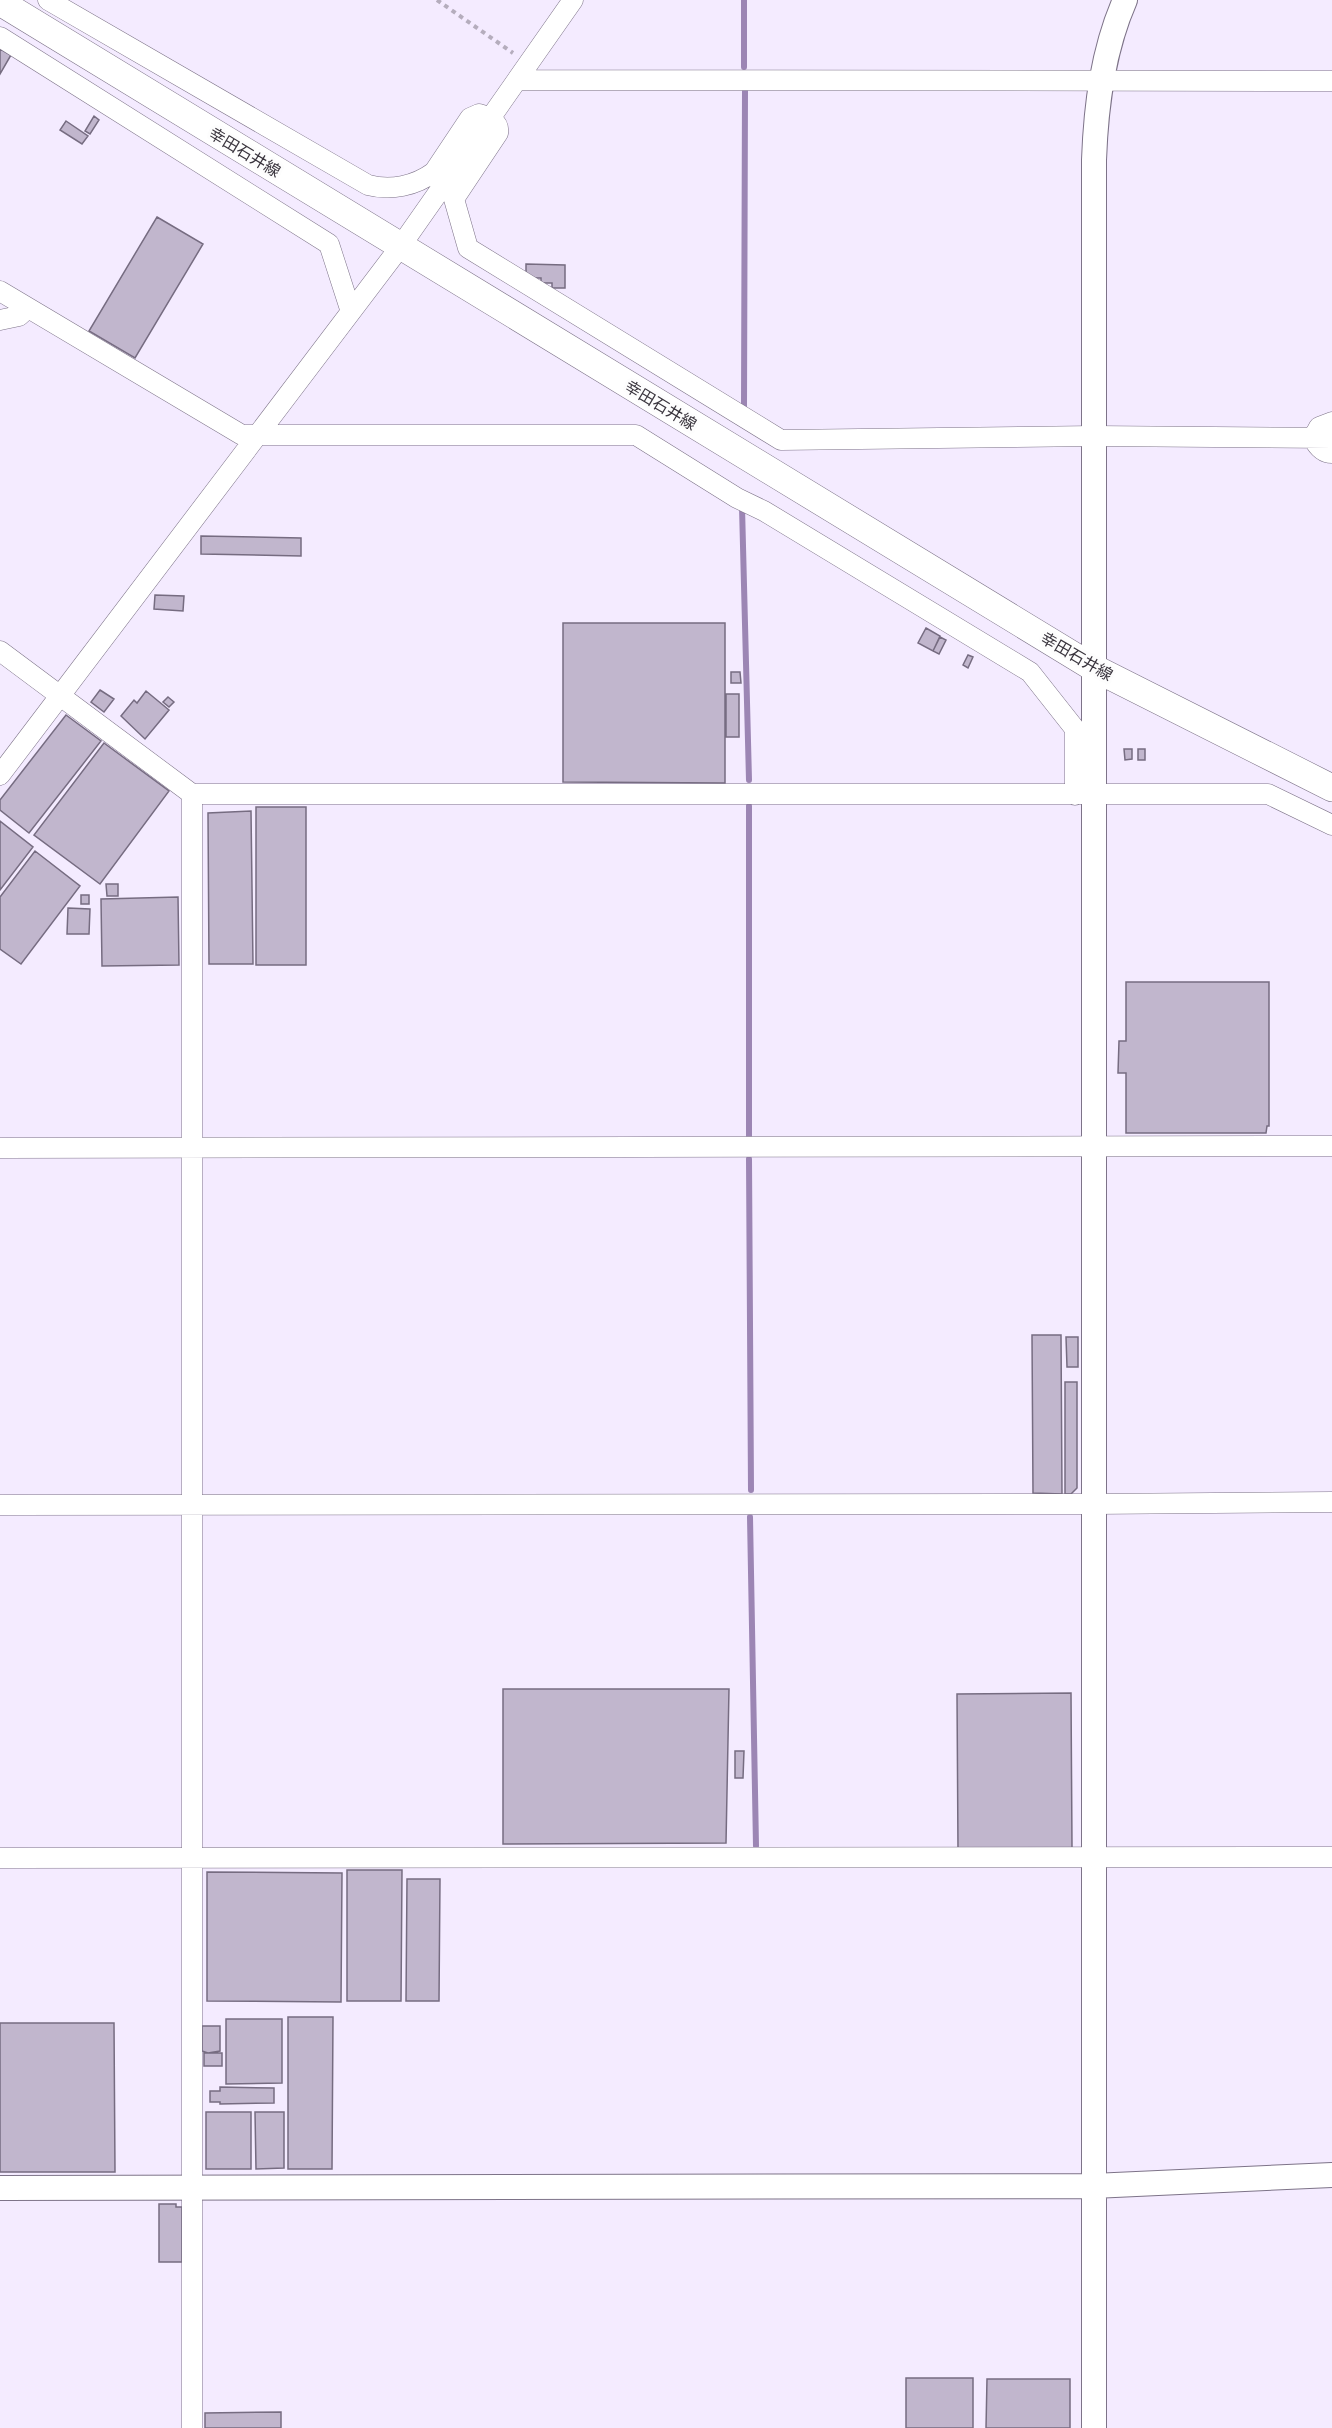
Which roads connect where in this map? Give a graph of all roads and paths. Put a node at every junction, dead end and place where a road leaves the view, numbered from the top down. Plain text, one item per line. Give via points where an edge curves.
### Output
1 (48, 0) edge
2 (437, 0) edge
3 (573, 0) edge
4 (1125, 0) edge
5 (0, 2) edge
6 (0, 37) edge
7 (523, 72) junction
8 (1102, 79) junction
9 (1332, 81) edge
10 (491, 118) junction
11 (400, 247) junction
12 (0, 291) edge
13 (28, 308) junction
14 (351, 312) junction
15 (0, 320) edge
16 (1332, 422) edge
17 (259, 435) junction
18 (1094, 436) junction
19 (1323, 438) edge
20 (1332, 453) edge
21 (0, 651) edge
22 (1094, 668) junction
23 (60, 696) junction
24 (0, 775) edge
25 (1332, 788) edge
26 (192, 794) junction
27 (1085, 795) junction
28 (1332, 825) edge
29 (1332, 1146) edge
30 (1093, 1147) junction
31 (0, 1148) edge
32 (192, 1150) junction
33 (1332, 1502) edge
34 (1093, 1504) junction
35 (0, 1505) edge
36 (193, 1505) junction
37 (1332, 1857) edge
38 (0, 1858) edge
39 (192, 1858) junction
40 (1096, 1859) junction
41 (1332, 2175) edge
42 (1093, 2186) junction
43 (0, 2188) edge
44 (192, 2188) junction
45 (192, 2428) edge
46 (1094, 2428) edge

1 - 10 street via 368,185 397,188 426,178 470,118 479,114
2 - 7 path
3 - 7 street
4 - 8 street
5 - 11 main road, 幸田石井線
6 - 14 street via 328,244
7 - 8 street
7 - 10 street
8 - 9 street
8 - 18 street via 1094,160
10 - 11 street
10 - 18 street via 498,133 454,199 468,249 781,440
11 - 14 street
11 - 22 main road, 幸田石井線
12 - 13 street
13 - 15 street via 18,316
13 - 17 street via 242,435
14 - 17 street
16 - 19 street via 1319,427
17 - 23 street
17 - 27 street via 636,435 1030,672 1075,729
18 - 19 street
18 - 22 street
19 - 20 street via 1318,447
21 - 23 street
22 - 25 main road, 幸田石井線
22 - 27 street
23 - 24 street
23 - 26 street
26 - 27 street
26 - 32 street
27 - 28 street via 1268,794
27 - 30 street
29 - 30 street
30 - 32 street
30 - 34 street
31 - 32 street
32 - 36 street
33 - 34 street
34 - 36 street
34 - 40 street
35 - 36 street
36 - 39 street
37 - 40 street
38 - 39 street
39 - 40 street
39 - 44 street
40 - 42 street
41 - 42 street
42 - 44 street
42 - 46 street
43 - 44 street
44 - 45 street

